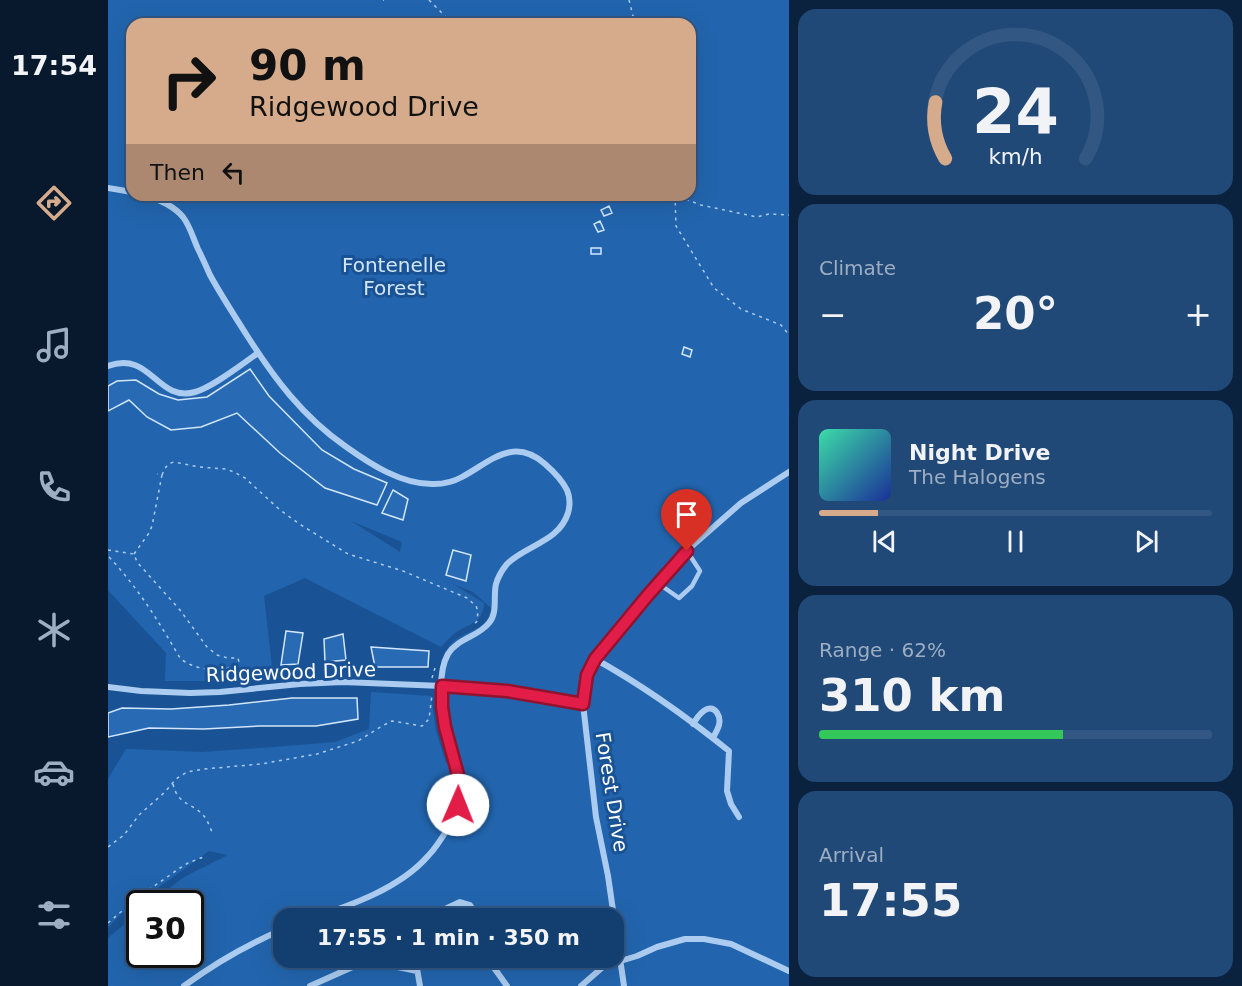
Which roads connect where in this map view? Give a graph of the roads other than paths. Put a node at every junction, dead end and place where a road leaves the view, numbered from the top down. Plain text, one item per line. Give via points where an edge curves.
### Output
1 (108, 188) edge
2 (126, 191) edge
3 (164, 201) edge
4 (258, 353) junction
5 (108, 366) edge
6 (789, 472) edge
7 (687, 551) junction
8 (659, 584) junction
9 (595, 659) junction
10 (442, 686) junction
11 (108, 687) edge
12 (583, 704) junction
13 (693, 724) junction
14 (713, 738) junction
15 (739, 818) dead end
16 (341, 908) edge
17 (447, 908) edge
18 (472, 908) edge
19 (613, 908) edge
20 (273, 934) edge
21 (624, 960) edge
22 (352, 968) edge
23 (402, 968) edge
24 (417, 968) edge
25 (495, 968) edge
26 (602, 968) edge
27 (621, 968) edge
28 (788, 969) edge
29 (417, 971) junction
30 (184, 986) edge
31 (310, 986) edge
32 (420, 986) edge
33 (507, 986) edge
34 (581, 986) edge
35 (624, 986) edge

1 - 2 street
3 - 4 street via 186,220 209,273
4 - 5 street via 204,389 186,394 164,387 140,366 122,362
4 - 10 street via 289,396 315,422 345,447 391,473 421,484 447,483 507,452 522,452 542,461 567,490 569,510 563,523 546,540 506,565 496,582 492,620 454,646 444,663
6 - 7 street, Forest Drive via 741,503
7 - 8 street, Forest Drive
7 - 8 lane via 700,571 692,586 679,598
8 - 9 street, Forest Drive
9 - 12 street, Forest Drive via 587,675
9 - 13 street
10 - 11 street, Ridgewood Drive via 343,682 190,693
10 - 12 street, Ridgewood Drive via 507,691
10 - 16 street via 445,727 461,786 454,817 419,866 395,883
12 - 19 street, Forest Drive via 596,817
13 - 14 street
13 - 14 street via 708,708 715,710 719,723
14 - 15 street via 729,751 727,791
17 - 18 street via 460,902
20 - 30 street via 230,955
21 - 28 street via 685,939 704,939 731,944
22 - 31 street
23 - 29 street
24 - 29 street
25 - 33 street
26 - 34 street
27 - 35 street, Forest Drive
29 - 32 street

